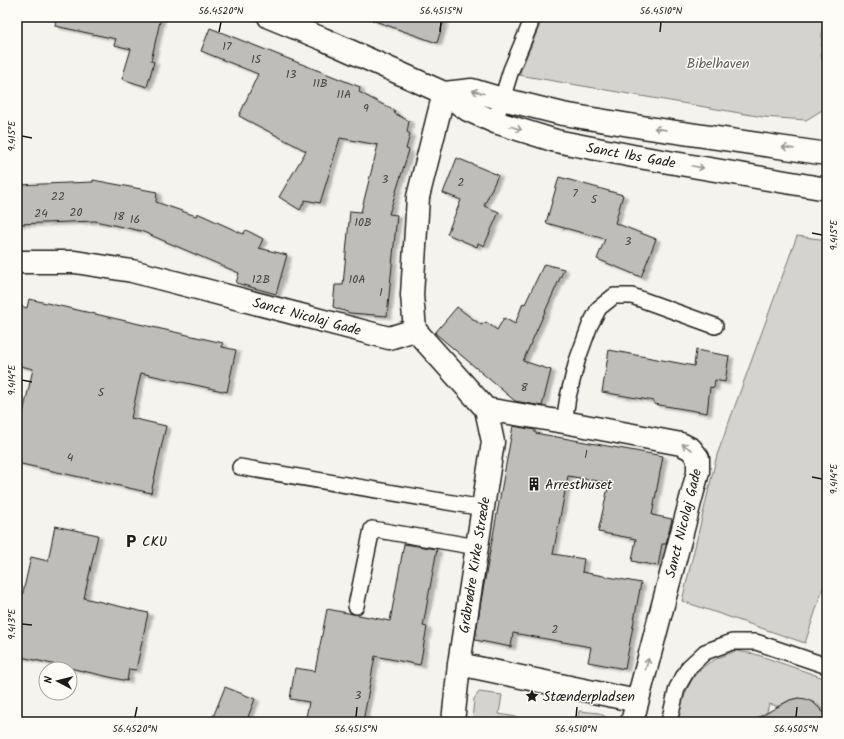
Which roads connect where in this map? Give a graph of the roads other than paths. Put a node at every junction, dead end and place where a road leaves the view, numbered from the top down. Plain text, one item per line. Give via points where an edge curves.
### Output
1 (269, 17) edge
2 (531, 17) edge
3 (444, 93) junction
4 (502, 99) junction
5 (495, 122) junction
6 (827, 154) edge
7 (827, 189) edge
8 (17, 262) edge
9 (715, 326) dead end
10 (415, 330) junction
11 (486, 409) junction
12 (564, 422) junction
13 (240, 467) dead end
14 (483, 508) junction
15 (477, 547) junction
16 (356, 606) dead end
17 (459, 664) junction
18 (827, 666) edge
19 (637, 701) junction
20 (453, 722) edge
21 (632, 722) edge
22 (669, 722) edge

1 - 3 street, Sanct Ibs Gade
2 - 4 lane
4 -> 3 street, Sanct Ibs Gade via 472,90
3 - 5 street, Sanct Ibs Gade via 468,110
3 - 10 street via 418,197 412,295
4 - 5 lane
6 -> 4 street, Sanct Ibs Gade via 563,114
5 -> 7 street, Sanct Ibs Gade via 556,141
8 - 10 street, Sanct Nicolaj Gade via 75,262 132,271 389,338
9 - 12 lane via 632,296 614,296 599,308 590,325 577,361
10 - 11 street
11 - 12 street, Sanct Nicolaj Gade
11 - 14 street, Gråbrødre Kirke Stræde via 493,442
19 -> 12 street, Sanct Nicolaj Gade via 698,472 698,458 691,449 681,444
13 - 14 lane
14 - 15 street, Gråbrødre Kirke Stræde
15 - 16 lane via 372,529
15 - 17 street, Gråbrødre Kirke Stræde
17 - 19 street
17 - 20 street, Gråbrødre Kirke Stræde
18 - 22 lane via 756,642 732,642 704,652 689,667 677,688
19 - 21 street

